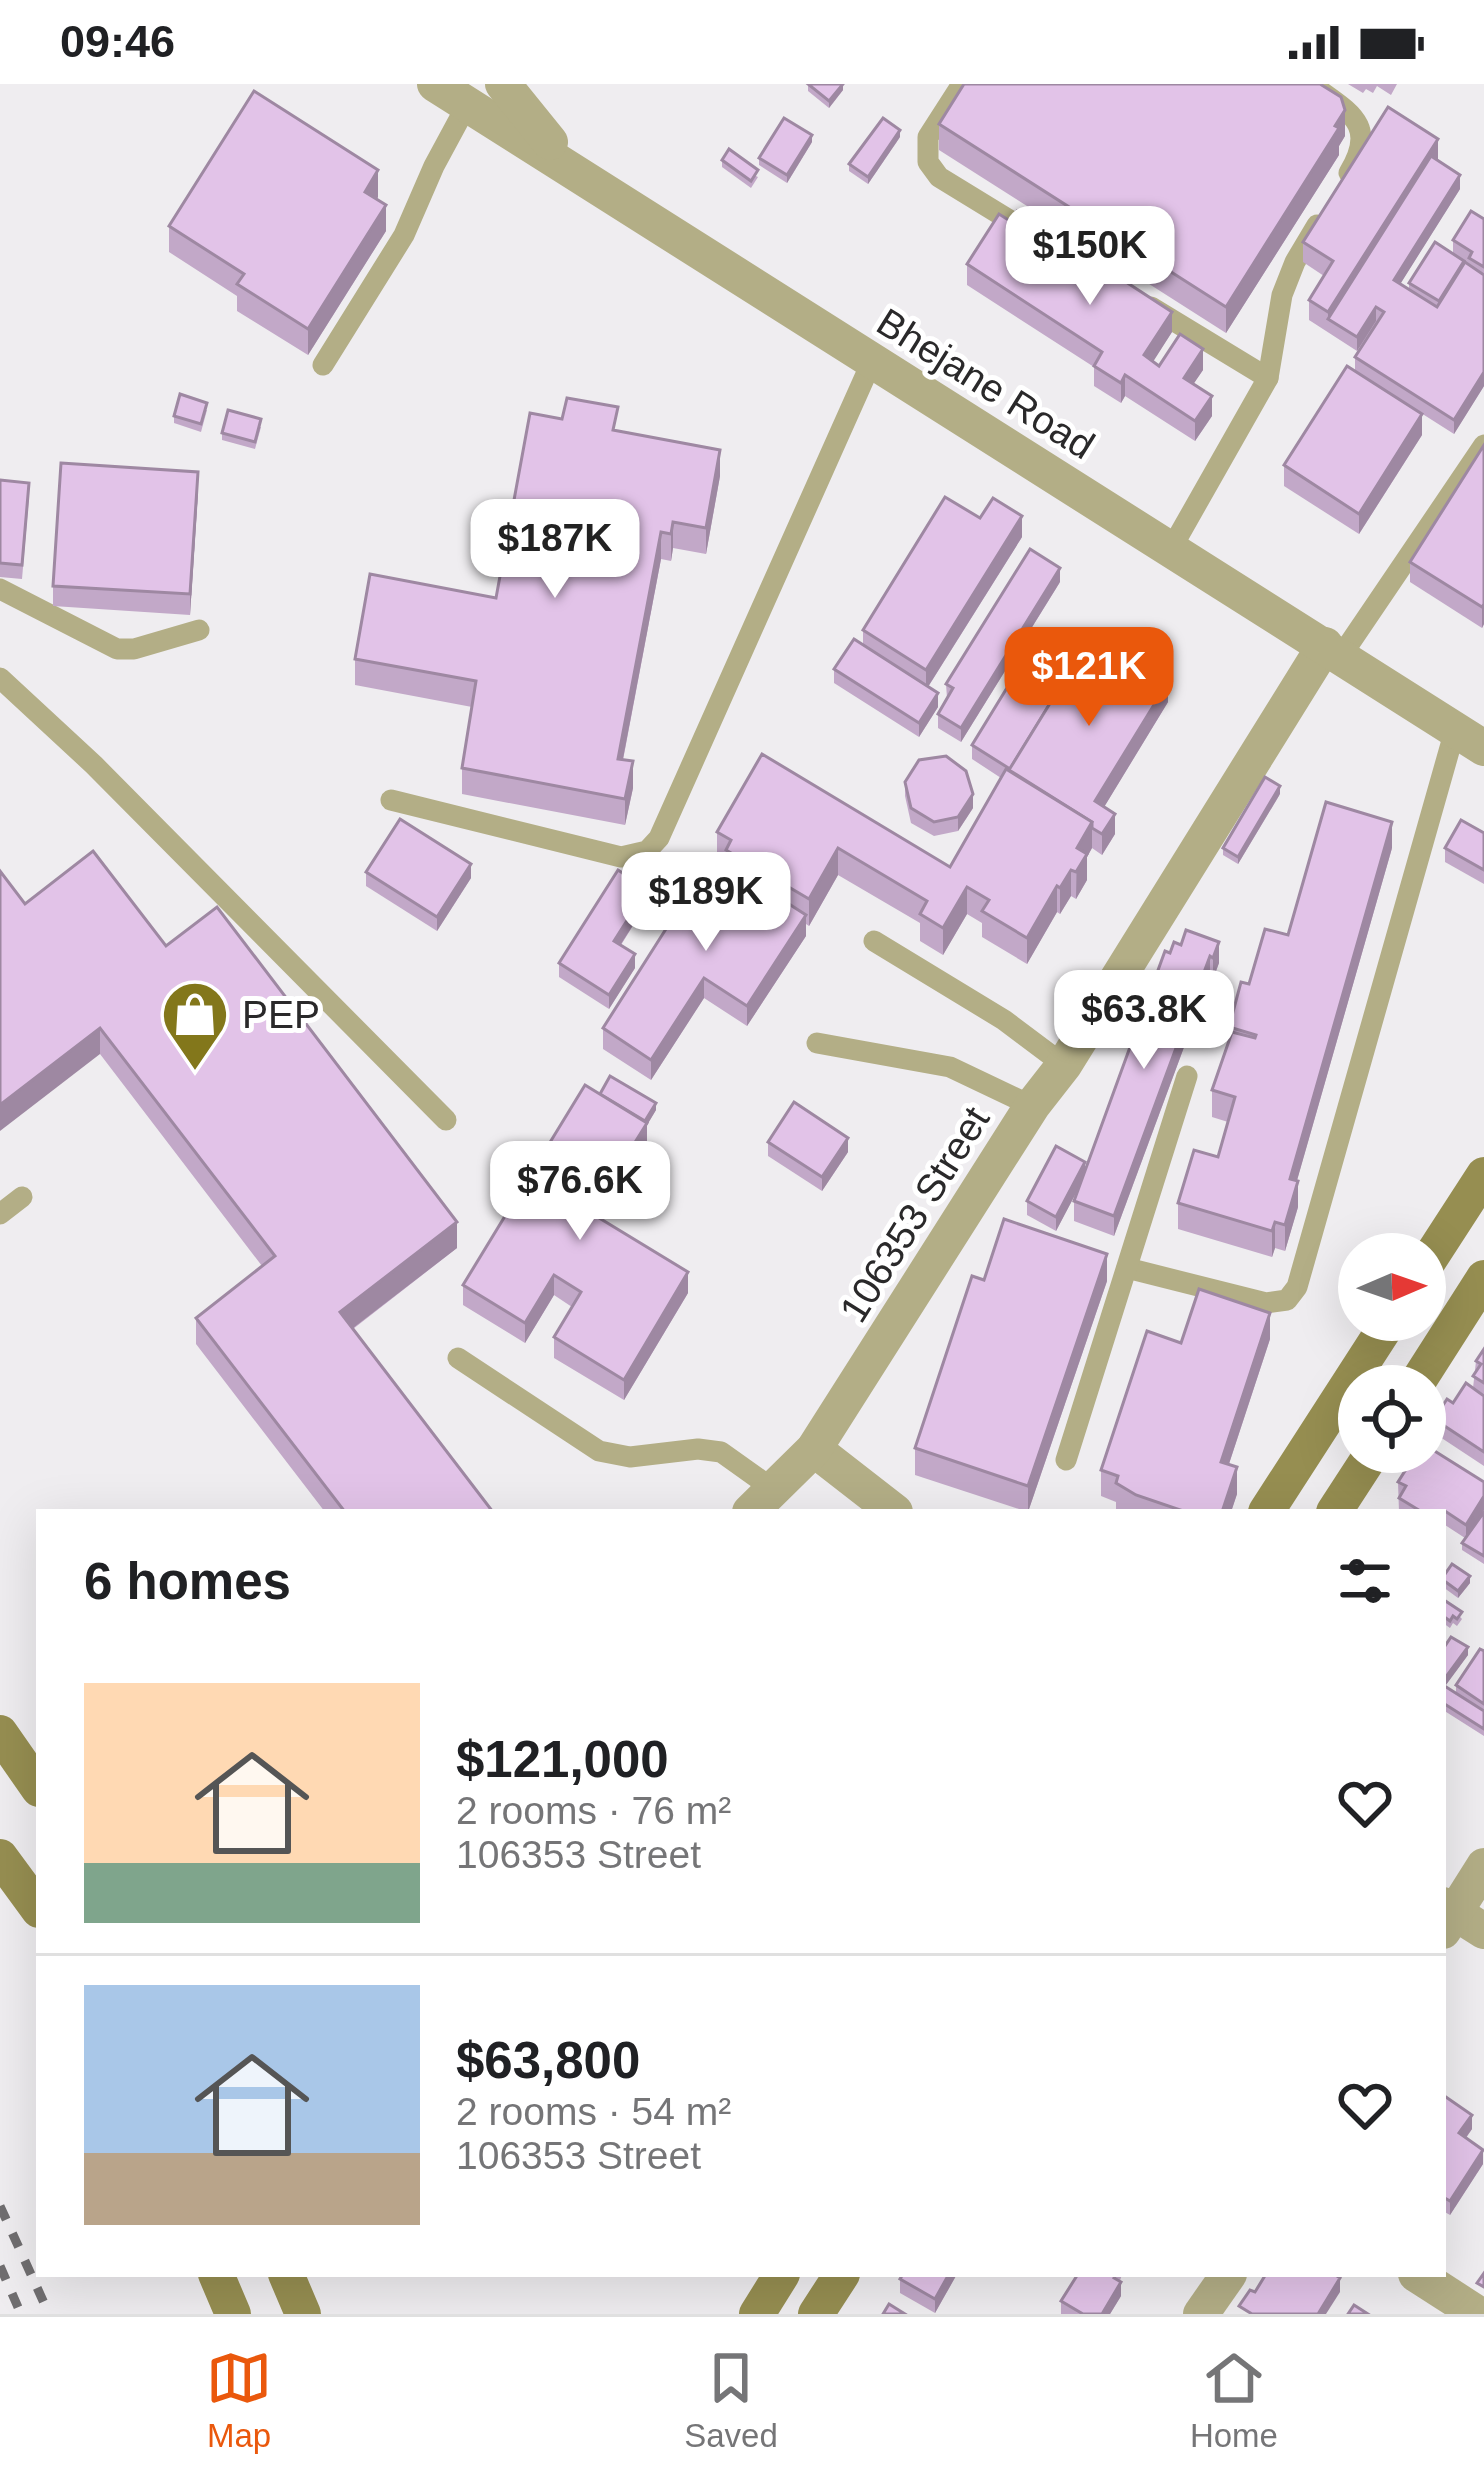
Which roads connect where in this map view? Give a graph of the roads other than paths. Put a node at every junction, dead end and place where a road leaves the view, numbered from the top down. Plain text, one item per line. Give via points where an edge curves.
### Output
1 (503, 84) edge
2 (962, 84) edge
3 (1311, 84) edge
4 (446, 90) edge
5 (592, 185) junction
6 (1055, 248) edge
7 (1132, 295) edge
8 (872, 361) junction
9 (323, 365) dead end
10 (1268, 378) junction
11 (1484, 445) edge
12 (1171, 549) junction
13 (0, 589) edge
14 (199, 630) dead end
15 (1333, 651) junction
16 (0, 678) edge
17 (1470, 739) edge
18 (391, 800) dead end
19 (874, 940) dead end
20 (818, 1043) dead end
21 (1064, 1065) junction
22 (1187, 1076) dead end
23 (1032, 1106) junction
24 (446, 1120) dead end
25 (1484, 1174) edge
26 (22, 1197) dead end
27 (0, 1214) edge
28 (1446, 1233) edge
29 (1126, 1268) junction
30 (1484, 1278) edge
31 (1376, 1341) edge
32 (458, 1358) dead end
33 (1428, 1365) edge
34 (814, 1450) junction
35 (1066, 1460) dead end
36 (1359, 1473) edge
37 (762, 1501) edge
38 (891, 1509) edge
39 (1268, 1509) edge
40 (1336, 1509) edge
41 (0, 1733) edge
42 (36, 1785) edge
43 (0, 1857) edge
44 (1484, 1866) edge
45 (36, 1906) edge
46 (1456, 1920) edge
47 (218, 2277) edge
48 (287, 2277) edge
49 (780, 2277) edge
50 (840, 2277) edge
51 (1226, 2277) edge
52 (1421, 2277) edge
53 (233, 2314) edge
54 (303, 2314) edge
55 (757, 2314) edge
56 (816, 2314) edge
57 (1202, 2314) edge
58 (1478, 2314) edge

1 - 5 street
2 - 6 lane via 928,137 932,170
3 - 10 lane via 1353,116 1360,154 1287,280
4 - 5 street, Bhejane Road
4 - 9 lane via 434,166 404,236
5 - 8 street, Bhejane Road
7 - 10 lane
8 - 12 street, Bhejane Road
8 - 18 lane via 647,851 621,857
10 - 12 lane
11 - 15 lane
12 - 15 street, Bhejane Road
13 - 14 lane via 117,649
15 - 17 street, Bhejane Road
15 - 21 street, 106353 Street
16 - 24 lane
17 - 29 lane via 1297,1287 1287,1300 1266,1303
19 - 21 lane
20 - 23 lane via 950,1067
21 - 23 street, 106353 Street
22 - 29 lane
23 - 34 street, 106353 Street
25 - 28 main road
26 - 27 lane
29 - 35 lane
30 - 33 main road
31 - 39 main road
32 - 37 lane via 599,1451 721,1452
34 - 37 street, 106353 Street
34 - 38 street
36 - 40 main road
41 - 42 main road
43 - 45 main road
44 - 46 street
47 - 53 main road
48 - 54 main road
49 - 55 main road
50 - 56 main road
51 - 57 street
52 - 58 street

